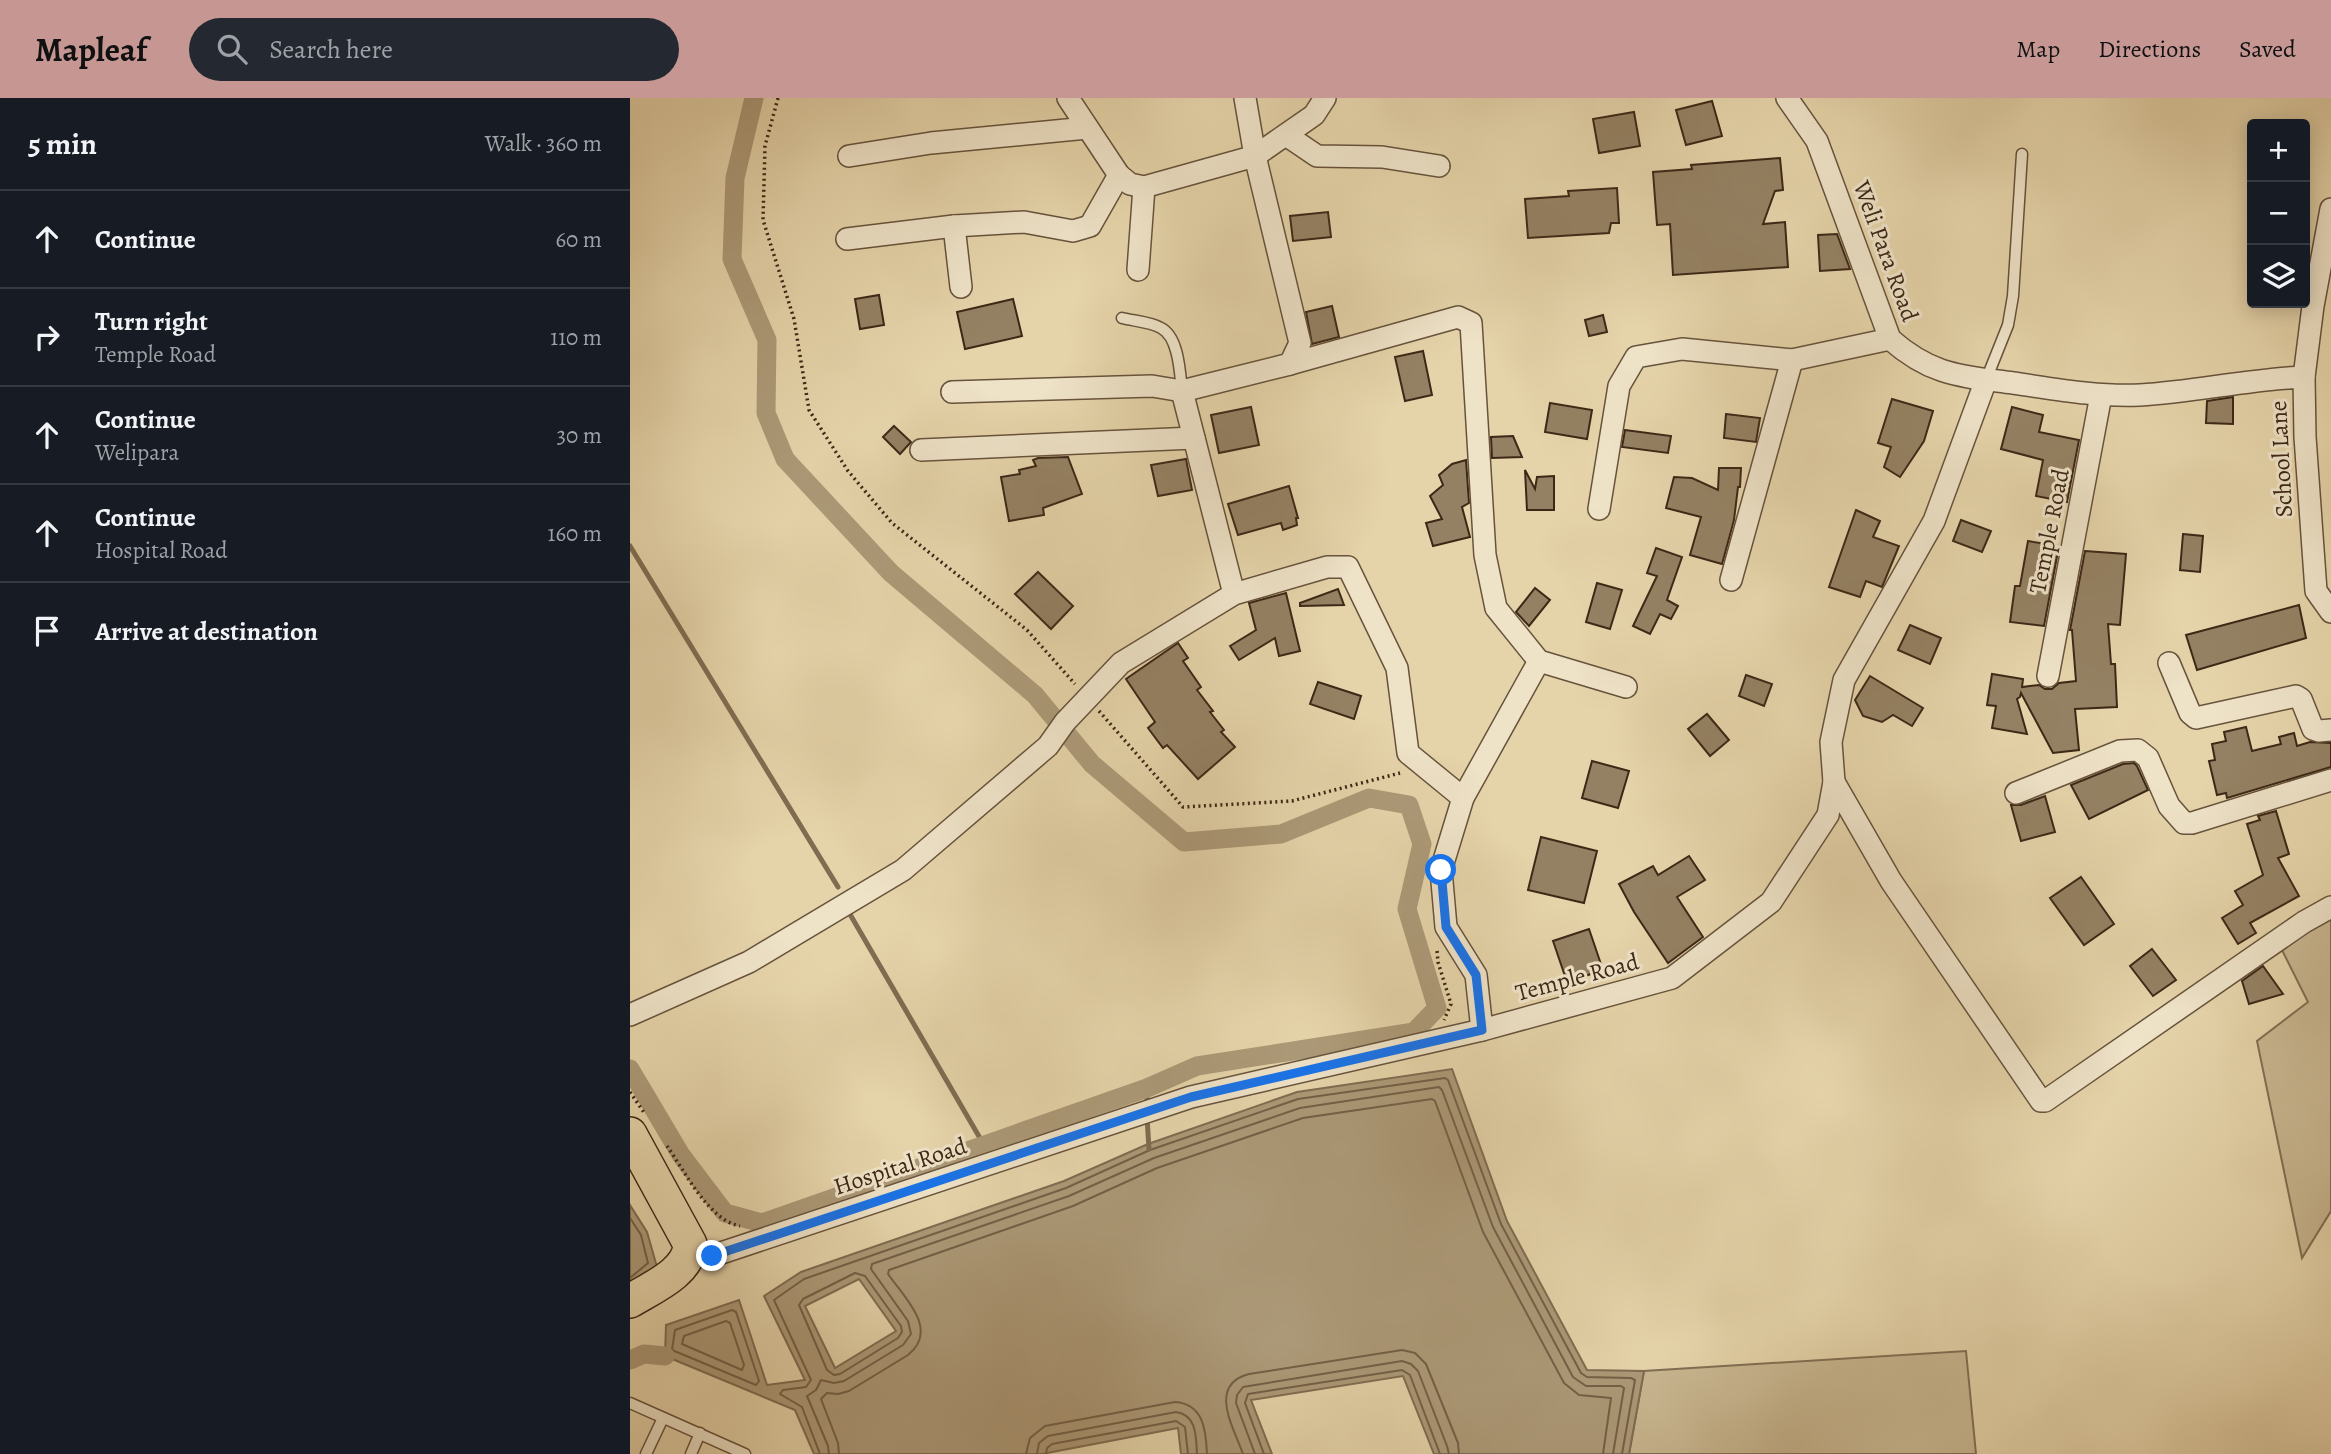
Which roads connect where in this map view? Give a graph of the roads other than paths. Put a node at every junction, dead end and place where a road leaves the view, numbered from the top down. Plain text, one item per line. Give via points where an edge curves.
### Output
1 (1068, 98) edge
2 (1245, 98) edge
3 (1325, 98) edge
4 (1787, 98) edge
5 (1087, 128) junction
6 (1286, 135) junction
7 (2022, 155) dead end
8 (849, 156) dead end
9 (1255, 156) junction
10 (1439, 166) dead end
11 (1119, 175) junction
12 (1144, 187) junction
13 (2331, 209) edge
14 (954, 226) junction
15 (847, 239) dead end
16 (1138, 270) dead end
17 (961, 287) dead end
18 (1122, 318) dead end
19 (1890, 340) junction
20 (1792, 360) junction
21 (1290, 364) junction
22 (2304, 377) junction
23 (1986, 380) junction
24 (1182, 391) junction
25 (952, 392) dead end
26 (2101, 395) junction
27 (1194, 438) junction
28 (922, 450) dead end
29 (1599, 509) dead end
30 (2322, 559) edge
31 (1731, 580) dead end
32 (1234, 594) junction
33 (2331, 612) edge
34 (1539, 661) junction
35 (2169, 663) dead end
36 (2049, 676) dead end
37 (1626, 687) dead end
38 (2331, 730) edge
39 (2331, 780) edge
40 (1834, 782) junction
41 (2016, 793) dead end
42 (1463, 799) junction
43 (2331, 907) edge
44 (630, 1015) edge
45 (1482, 1030) junction
46 (1191, 1097) joint
47 (645, 1128) edge
48 (690, 1253) junction
49 (630, 1301) edge
50 (630, 1404) edge
51 (663, 1418) junction
52 (700, 1433) junction
53 (646, 1454) edge
54 (691, 1454) edge
55 (745, 1454) edge

1 - 5 street
2 - 9 street
3 - 6 street via 1314,115
4 - 19 street, Weli Para Road via 1817,141
5 - 8 street
5 - 11 street
6 - 9 street
6 - 10 street via 1317,156 1382,157
7 - 23 lane via 2013,296 2008,325
9 - 12 street
9 - 21 street via 1300,343
11 - 12 street
11 - 14 street via 1090,226 1073,231 1024,222
12 - 16 street
13 - 22 street
14 - 15 street
14 - 17 street
18 - 24 lane via 1162,328 1169,336 1177,353
19 - 20 street
19 - 23 street, Weli Para Road via 1910,356 1951,375
20 - 29 street via 1682,349 1636,357 1619,386
20 - 31 street
21 - 24 street
21 - 34 street via 1458,317 1471,323 1485,555 1496,608
22 - 26 street, School Lane via 2141,395
22 - 30 street, School Lane via 2305,437
23 - 26 street, Weli Para Road
23 - 40 street via 1934,521 1844,680 1832,742
24 - 25 street via 1152,386
24 - 27 street
26 - 36 street, Temple Road
27 - 28 street
27 - 32 street
30 - 33 street, School Lane via 2316,591
32 - 42 street via 1326,567 1348,567 1397,668 1408,753
32 - 44 street via 1121,663 1048,746 903,870 749,962
34 - 37 street
34 - 42 street
35 - 38 street via 2196,718 2296,696 2313,729
39 - 41 street via 2184,824 2169,807 2148,758 2138,750 2120,751
40 - 43 street via 1891,881 2041,1101
40 - 45 street, Temple Road via 1828,816 1771,902 1672,978
42 - 45 street via 1441,870 1446,927 1476,975
45 - 46 street, Temple Road
46 - 48 street, Hospital Road via 712,1256
47 - 48 main road
48 - 49 main road via 673,1275
50 - 51 lane
51 - 52 lane
51 - 53 lane
52 - 54 lane
52 - 55 lane

